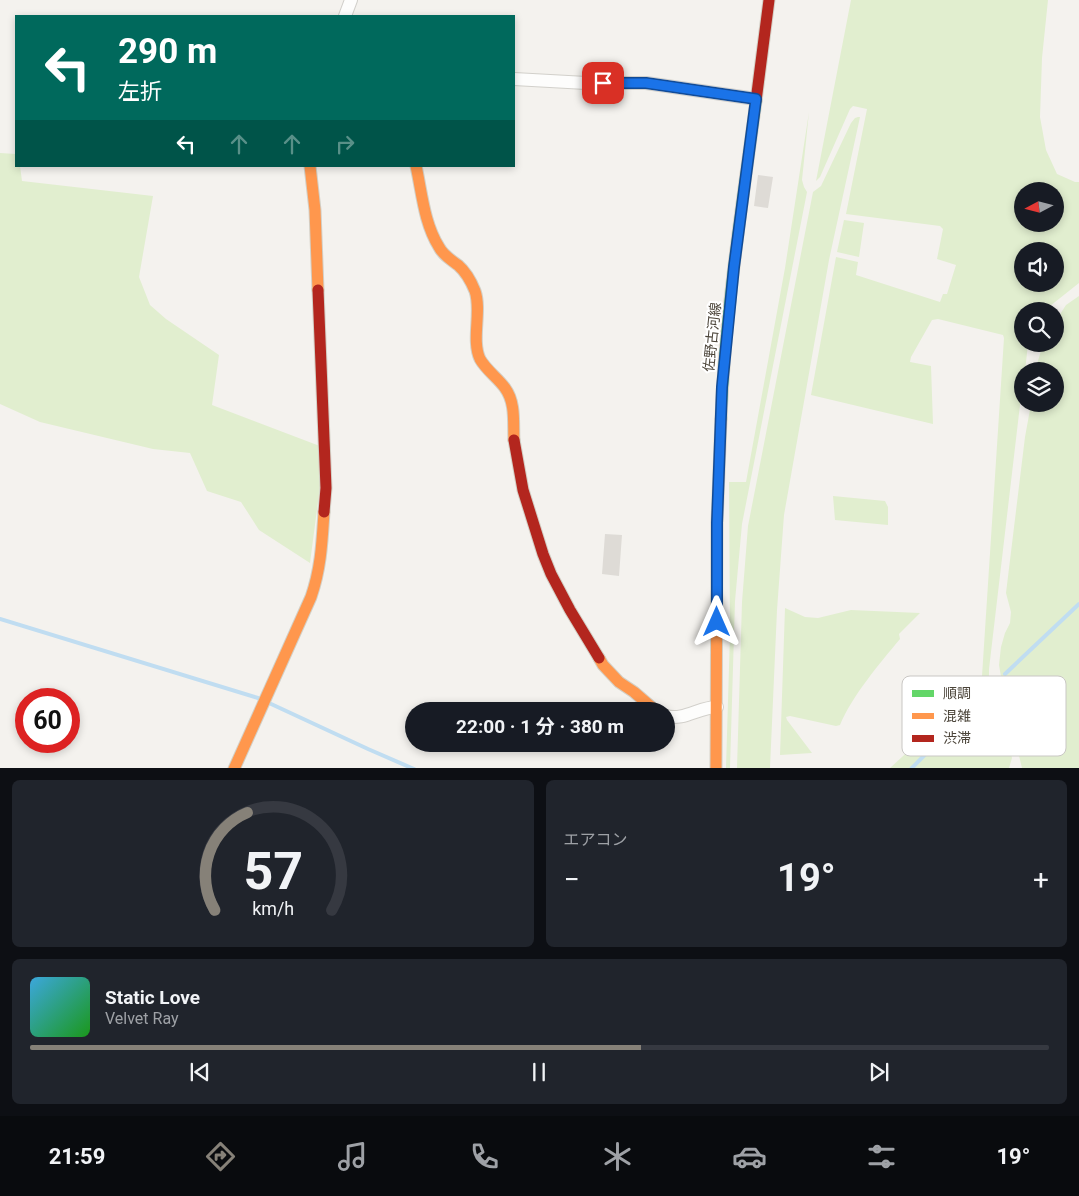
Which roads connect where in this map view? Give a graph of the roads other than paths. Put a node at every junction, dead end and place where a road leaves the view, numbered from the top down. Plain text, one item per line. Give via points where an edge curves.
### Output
1 (350, 0) edge
2 (769, 0) edge
3 (345, 15) edge
4 (515, 79) edge
5 (756, 99) junction
6 (310, 167) edge
7 (416, 167) edge
8 (646, 702) edge
9 (716, 707) junction
10 (675, 718) edge
11 (234, 768) edge
12 (716, 768) edge

1 - 3 street
2 - 5 street, 佐野古河線
4 - 5 street via 646,83
5 - 9 street, 佐野古河線 via 722,387
6 - 11 street via 326,480 321,559 311,597
7 - 8 street via 438,246 465,273 476,291 477,350 481,360 510,396 523,490 551,574 603,665
9 - 10 street
9 - 12 street, 佐野古河線

